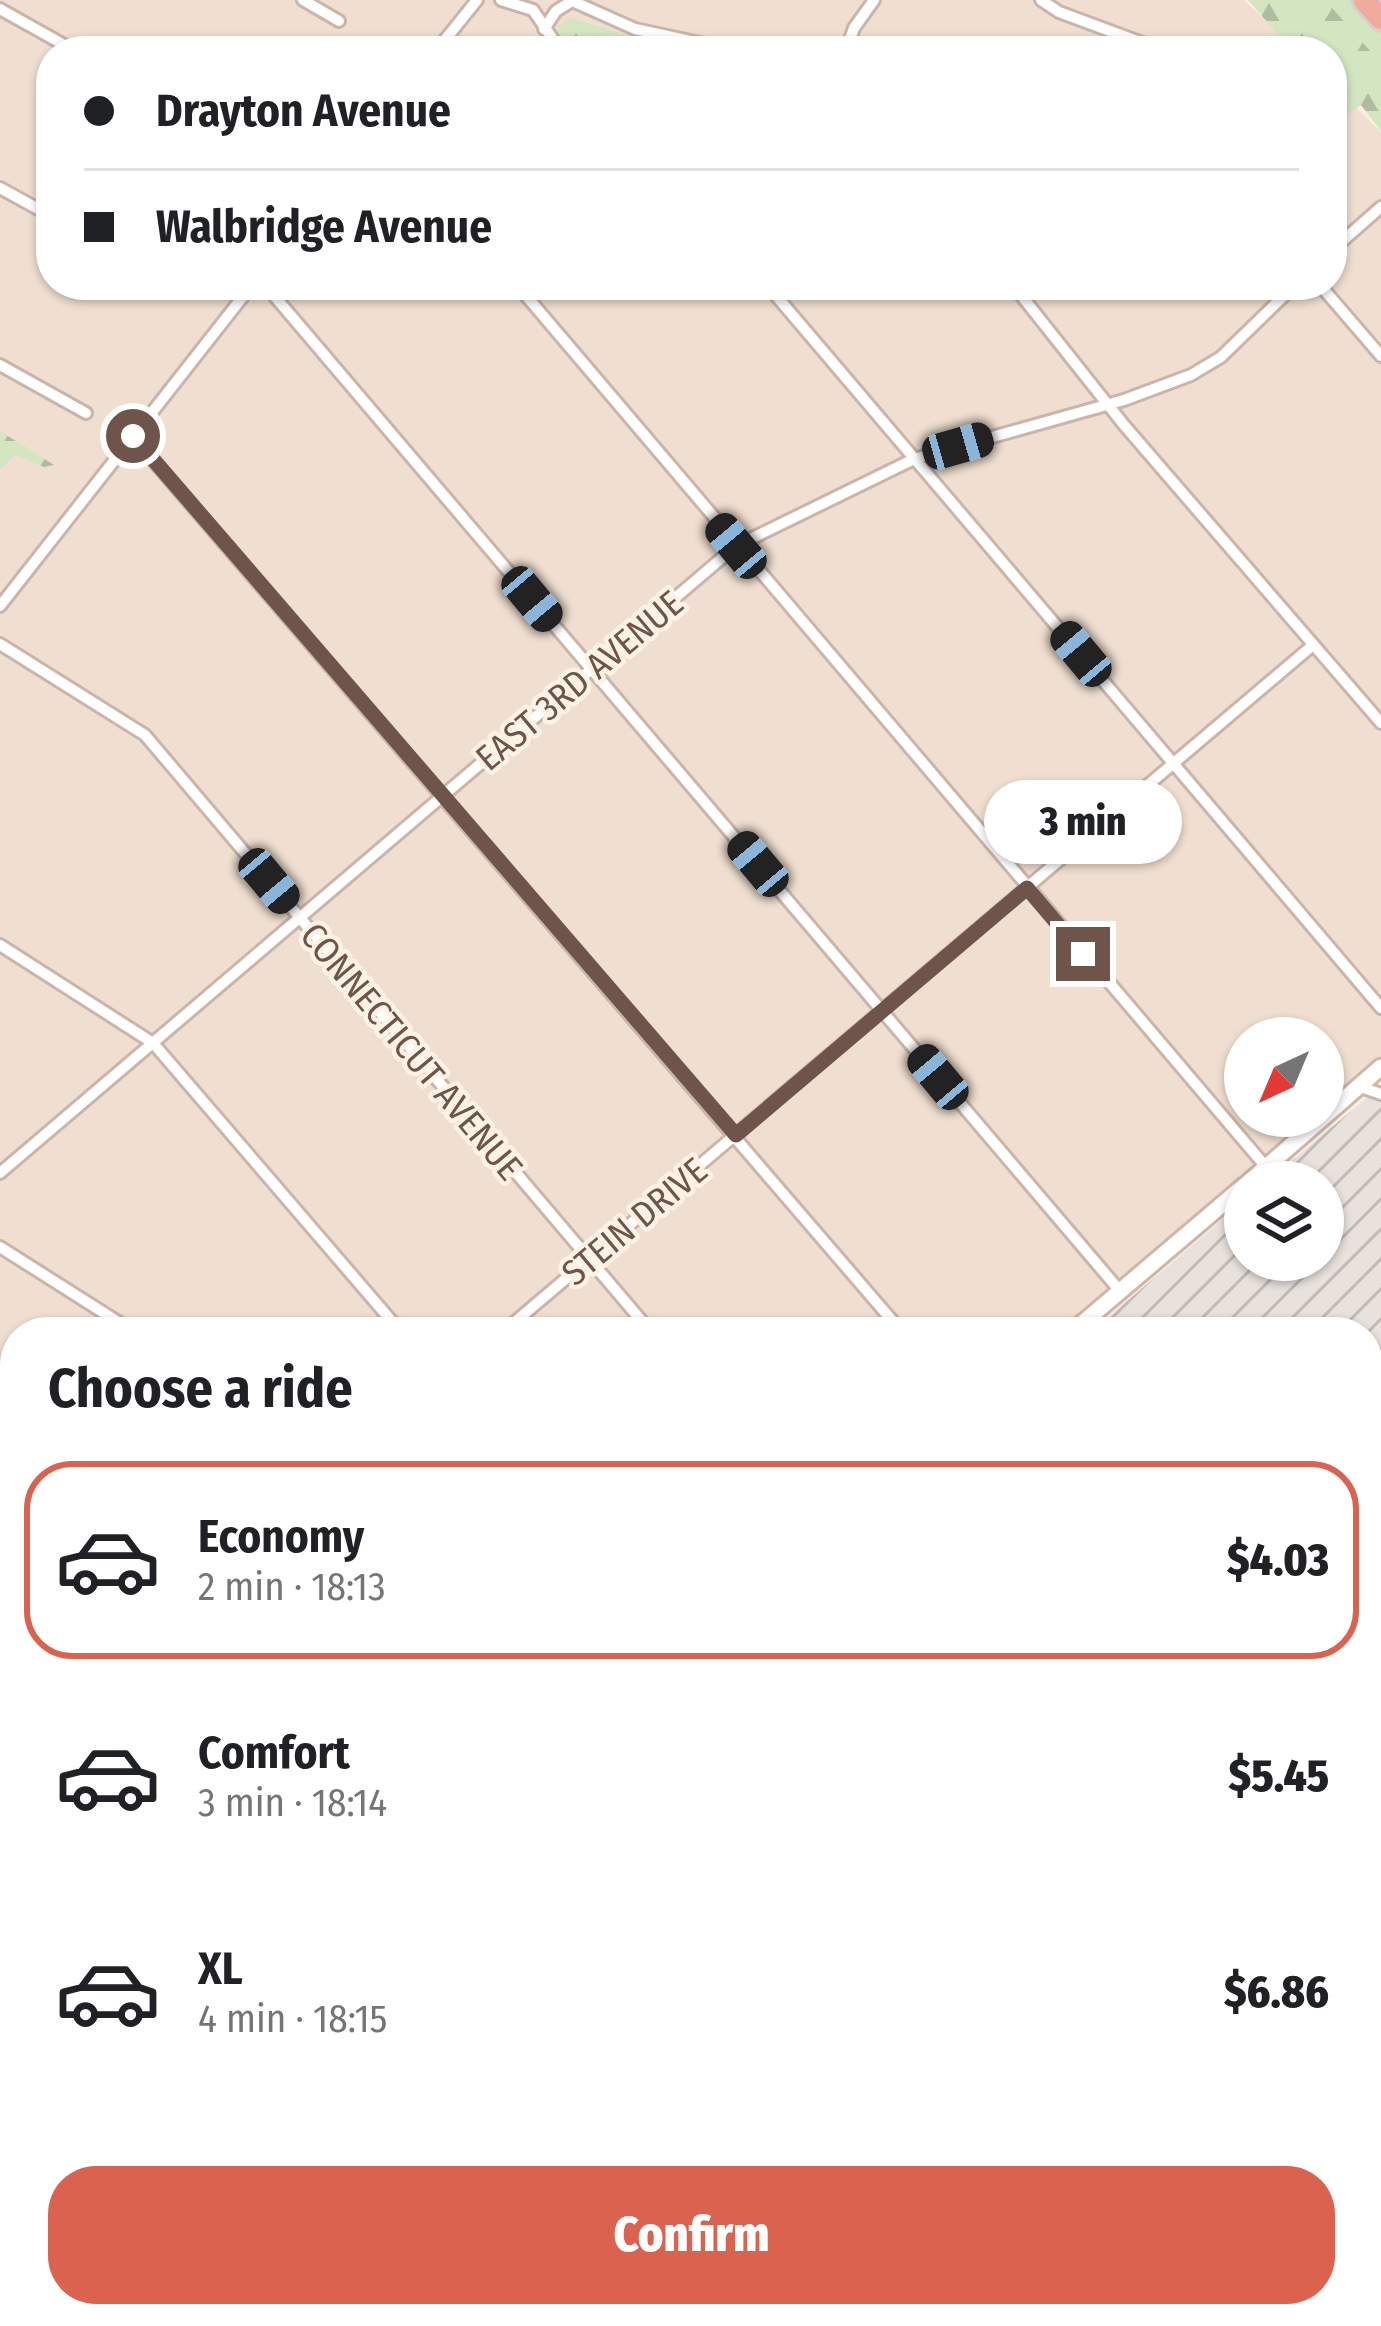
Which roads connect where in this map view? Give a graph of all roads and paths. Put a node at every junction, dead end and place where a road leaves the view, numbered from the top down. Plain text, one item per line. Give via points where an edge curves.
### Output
1 (303, 0) edge
2 (477, 0) edge
3 (501, 0) edge
4 (874, 0) edge
5 (1042, 0) edge
6 (1364, 0) edge
7 (571, 1) edge
8 (0, 9) edge
9 (533, 10) junction
10 (556, 11) junction
11 (1381, 19) edge
12 (339, 21) dead end
13 (544, 29) junction
14 (48, 36) edge
15 (448, 36) edge
16 (549, 36) edge
17 (669, 36) edge
18 (851, 36) edge
19 (1124, 36) edge
20 (0, 188) edge
21 (1381, 207) edge
22 (36, 208) edge
23 (1347, 237) edge
24 (240, 300) edge
25 (278, 300) edge
26 (531, 300) edge
27 (780, 300) edge
28 (1025, 300) edge
29 (1280, 300) edge
30 (1333, 300) edge
31 (1381, 356) edge
32 (0, 364) edge
33 (1108, 404) junction
34 (86, 413) dead end
35 (133, 436) junction
36 (914, 459) junction
37 (736, 546) junction
38 (0, 606) edge
39 (0, 644) edge
40 (1313, 645) junction
41 (592, 670) junction
42 (1381, 723) edge
43 (1173, 762) junction
44 (442, 795) junction
45 (1027, 888) junction
46 (300, 918) junction
47 (0, 945) edge
48 (1381, 1008) edge
49 (882, 1011) junction
50 (153, 1043) junction
51 (1381, 1067) edge
52 (1358, 1086) junction
53 (1381, 1094) edge
54 (736, 1135) junction
55 (1262, 1161) edge
56 (1274, 1161) edge
57 (0, 1173) edge
58 (1224, 1203) edge
59 (0, 1247) edge
60 (588, 1260) junction
61 (1120, 1291) junction
62 (110, 1317) edge
63 (388, 1317) edge
64 (521, 1317) edge
65 (637, 1317) edge
66 (889, 1317) edge
67 (1090, 1317) edge

1 - 12 street
2 - 15 street
3 - 9 street
4 - 18 street
5 - 19 street
6 - 11 highway
7 - 10 street
7 - 17 street
8 - 14 street
9 - 10 street
9 - 13 street
10 - 13 street
13 - 16 street
20 - 22 street
21 - 23 street
24 - 35 street
25 - 41 street
26 - 37 street
27 - 36 street
28 - 33 street
29 - 33 street, EAST 3RD AVENUE via 1221,357
30 - 31 street
32 - 34 street
33 - 36 street, EAST 3RD AVENUE
33 - 40 street
35 - 38 street
35 - 44 street
36 - 37 street, EAST 3RD AVENUE
36 - 43 street
37 - 41 street, EAST 3RD AVENUE
37 - 45 street
39 - 46 street, CONNECTICUT AVENUE via 145,735
40 - 42 street
40 - 43 street, STEIN DRIVE
41 - 44 street, EAST 3RD AVENUE
41 - 49 street
43 - 45 street, STEIN DRIVE
43 - 48 street
44 - 46 street, EAST 3RD AVENUE
44 - 54 street
45 - 49 street, STEIN DRIVE
45 - 55 street
46 - 50 street, EAST 3RD AVENUE
46 - 60 street, CONNECTICUT AVENUE
47 - 50 street
49 - 54 street, STEIN DRIVE
49 - 61 street
50 - 57 street, EAST 3RD AVENUE
50 - 63 street
51 - 52 main road
52 - 53 street
52 - 56 main road
54 - 60 street, STEIN DRIVE
54 - 66 street
58 - 61 main road
59 - 62 street
60 - 64 street, STEIN DRIVE
60 - 65 street, CONNECTICUT AVENUE
61 - 67 main road

